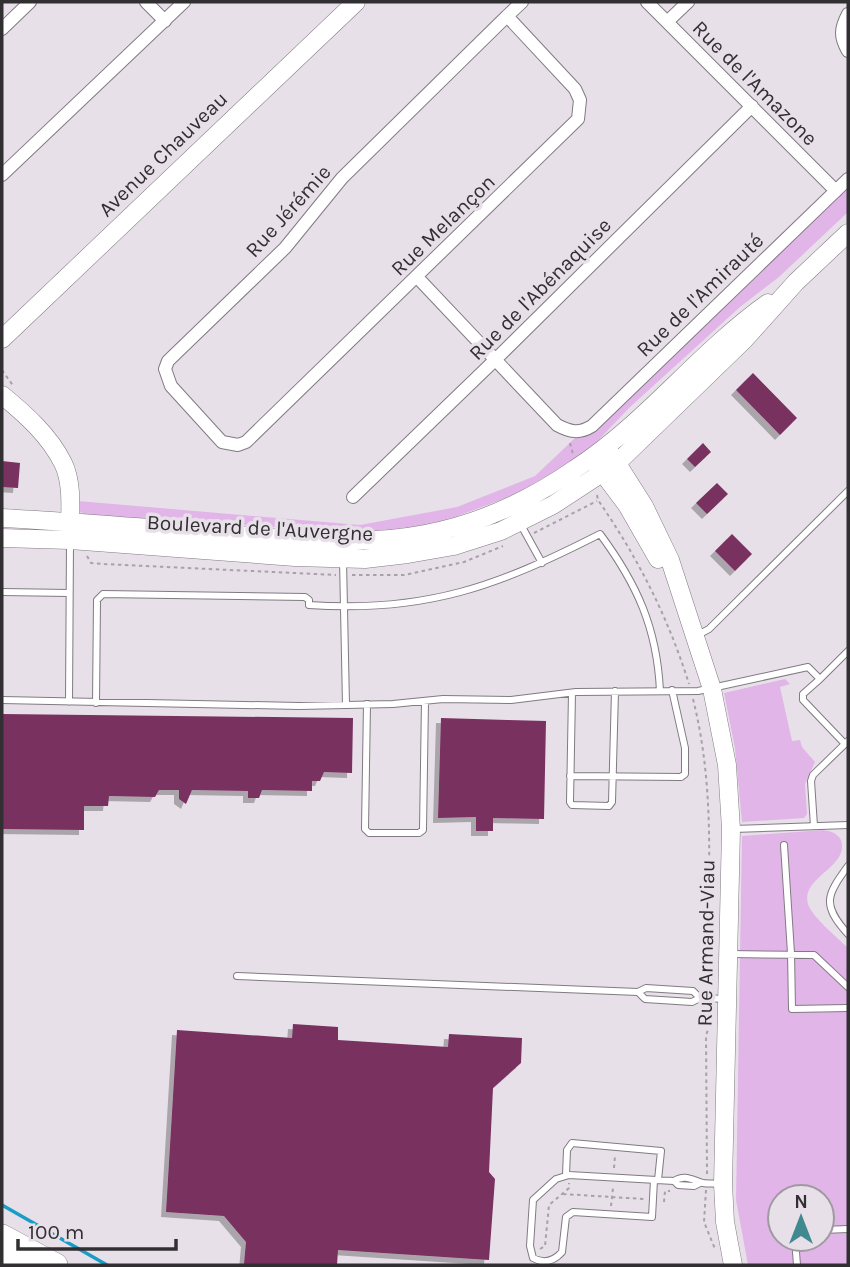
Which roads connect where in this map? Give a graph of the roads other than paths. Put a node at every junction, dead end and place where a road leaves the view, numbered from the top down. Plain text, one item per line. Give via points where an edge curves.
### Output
1 (30, 2) edge
2 (146, 2) edge
3 (184, 2) edge
4 (356, 2) edge
5 (522, 2) edge
6 (647, 2) edge
7 (688, 2) edge
8 (848, 14) edge
9 (507, 16) junction
10 (165, 21) junction
11 (667, 22) junction
12 (2, 29) edge
13 (848, 51) edge
14 (752, 106) junction
15 (2, 175) edge
16 (848, 179) edge
17 (836, 191) junction
18 (848, 234) edge
19 (417, 277) junction
20 (796, 282) junction
21 (2, 339) edge
22 (496, 359) junction
23 (2, 395) edge
24 (238, 445) joint
25 (606, 446) junction
26 (584, 459) junction
27 (610, 468) junction
28 (848, 491) edge
29 (353, 497) dead end
30 (2, 518) edge
31 (70, 521) junction
32 (520, 523) junction
33 (2, 538) edge
34 (70, 540) junction
35 (343, 558) junction
36 (542, 563) junction
37 (2, 592) edge
38 (69, 593) junction
39 (344, 608) junction
40 (692, 631) junction
41 (848, 651) edge
42 (820, 679) junction
43 (712, 689) junction
44 (615, 691) junction
45 (660, 691) junction
46 (672, 691) junction
47 (572, 693) junction
48 (2, 701) edge
49 (425, 701) junction
50 (69, 702) junction
51 (96, 702) junction
52 (368, 704) junction
53 (346, 705) junction
54 (847, 742) edge
55 (570, 776) junction
56 (613, 776) junction
57 (848, 825) edge
58 (814, 826) junction
59 (731, 829) junction
60 (784, 845) dead end
61 (848, 866) edge
62 (848, 934) edge
63 (791, 953) junction
64 (729, 954) junction
65 (237, 976) dead end
66 (848, 987) edge
67 (638, 992) junction
68 (700, 998) junction
69 (729, 999) junction
70 (848, 1008) edge
71 (568, 1179) junction
72 (656, 1180) junction
73 (710, 1183) junction
74 (2, 1236) edge
75 (2, 1258) edge
76 (540, 1263) edge
77 (18, 1265) edge
78 (56, 1265) edge
79 (733, 1265) edge

1 - 12 street
2 - 10 street
3 - 10 street
4 - 21 main road, Avenue Chauveau
5 - 9 street, Rue Jérémie
6 - 11 street, Rue de l'Amazone
7 - 11 street
8 - 13 street via 841,31
9 - 19 street, Rue Melançon via 575,89 580,100 578,119
9 - 24 street, Rue Jérémie via 342,178 285,248 168,361 165,369 171,386 222,442
10 - 15 street
11 - 14 street, Rue de l'Amazone
14 - 17 street, Rue de l'Amazone
14 - 22 street, Rue de l'Abénaquise
16 - 17 street, Rue de l'Amirauté
17 - 22 street, Rue de l'Amirauté via 592,426 573,432 557,425
18 - 20 main road, Boulevard de l'Auvergne
19 - 22 street
19 - 24 street, Rue Melançon
20 - 25 main road, Boulevard de l'Auvergne via 734,327
20 - 27 main road, Boulevard de l'Auvergne via 744,340
22 - 29 street, Rue de l'Abénaquise
23 - 31 main road via 33,421 64,464
25 - 26 main road, Boulevard de l'Auvergne
25 - 27 main road, Rue Armand-Viau
26 - 27 main road, Rue Armand-Viau
26 - 31 main road, Boulevard de l'Auvergne via 538,492 485,518 398,539 289,539
27 - 32 main road, Boulevard de l'Auvergne
27 - 40 main road, Rue Armand-Viau
28 - 40 lane via 709,629
30 - 31 main road, Boulevard de l'Auvergne
31 - 34 main road
32 - 35 main road, Boulevard de l'Auvergne via 454,546
32 - 36 lane
33 - 34 main road, Boulevard de l'Auvergne
34 - 35 main road, Boulevard de l'Auvergne
34 - 38 lane
35 - 39 lane
36 - 39 lane via 456,595 418,603
36 - 45 lane via 600,534 646,616 657,647
37 - 38 lane
38 - 50 lane
39 - 51 lane via 309,605 305,597 103,594 97,600
39 - 53 lane
40 - 43 main road, Rue Armand-Viau
41 - 42 lane
42 - 43 lane via 808,667
42 - 54 lane via 803,694 803,700
43 - 46 lane
43 - 59 main road, Rue Armand-Viau via 729,779
44 - 45 lane
44 - 47 lane
44 - 56 lane
45 - 46 lane
46 - 56 lane via 685,748 685,774
47 - 49 lane
47 - 55 lane
48 - 50 lane
49 - 52 lane
49 - 52 lane via 424,830 419,833 365,830
50 - 51 lane
51 - 53 lane
52 - 53 lane
54 - 58 lane via 813,775
55 - 56 lane
55 - 56 lane via 572,805 609,806
57 - 58 lane
58 - 59 lane
59 - 64 main road, Rue Armand-Viau
60 - 63 lane
61 - 62 lane via 830,891 831,908
63 - 64 lane
63 - 66 lane via 814,955
63 - 70 lane via 792,1009
64 - 69 main road, Rue Armand-Viau
65 - 67 lane
67 - 68 lane via 646,988 693,991
67 - 68 lane via 645,999 692,1002
68 - 69 lane
69 - 73 main road, Rue Armand-Viau
71 - 72 lane
71 - 72 lane via 567,1150 572,1143 661,1151
71 - 76 lane via 547,1185 533,1200 530,1252
72 - 73 lane via 679,1177
72 - 76 lane via 652,1217 570,1213 562,1252
73 - 79 main road, Rue Armand-Viau via 725,1222
74 - 78 highway
75 - 77 highway

